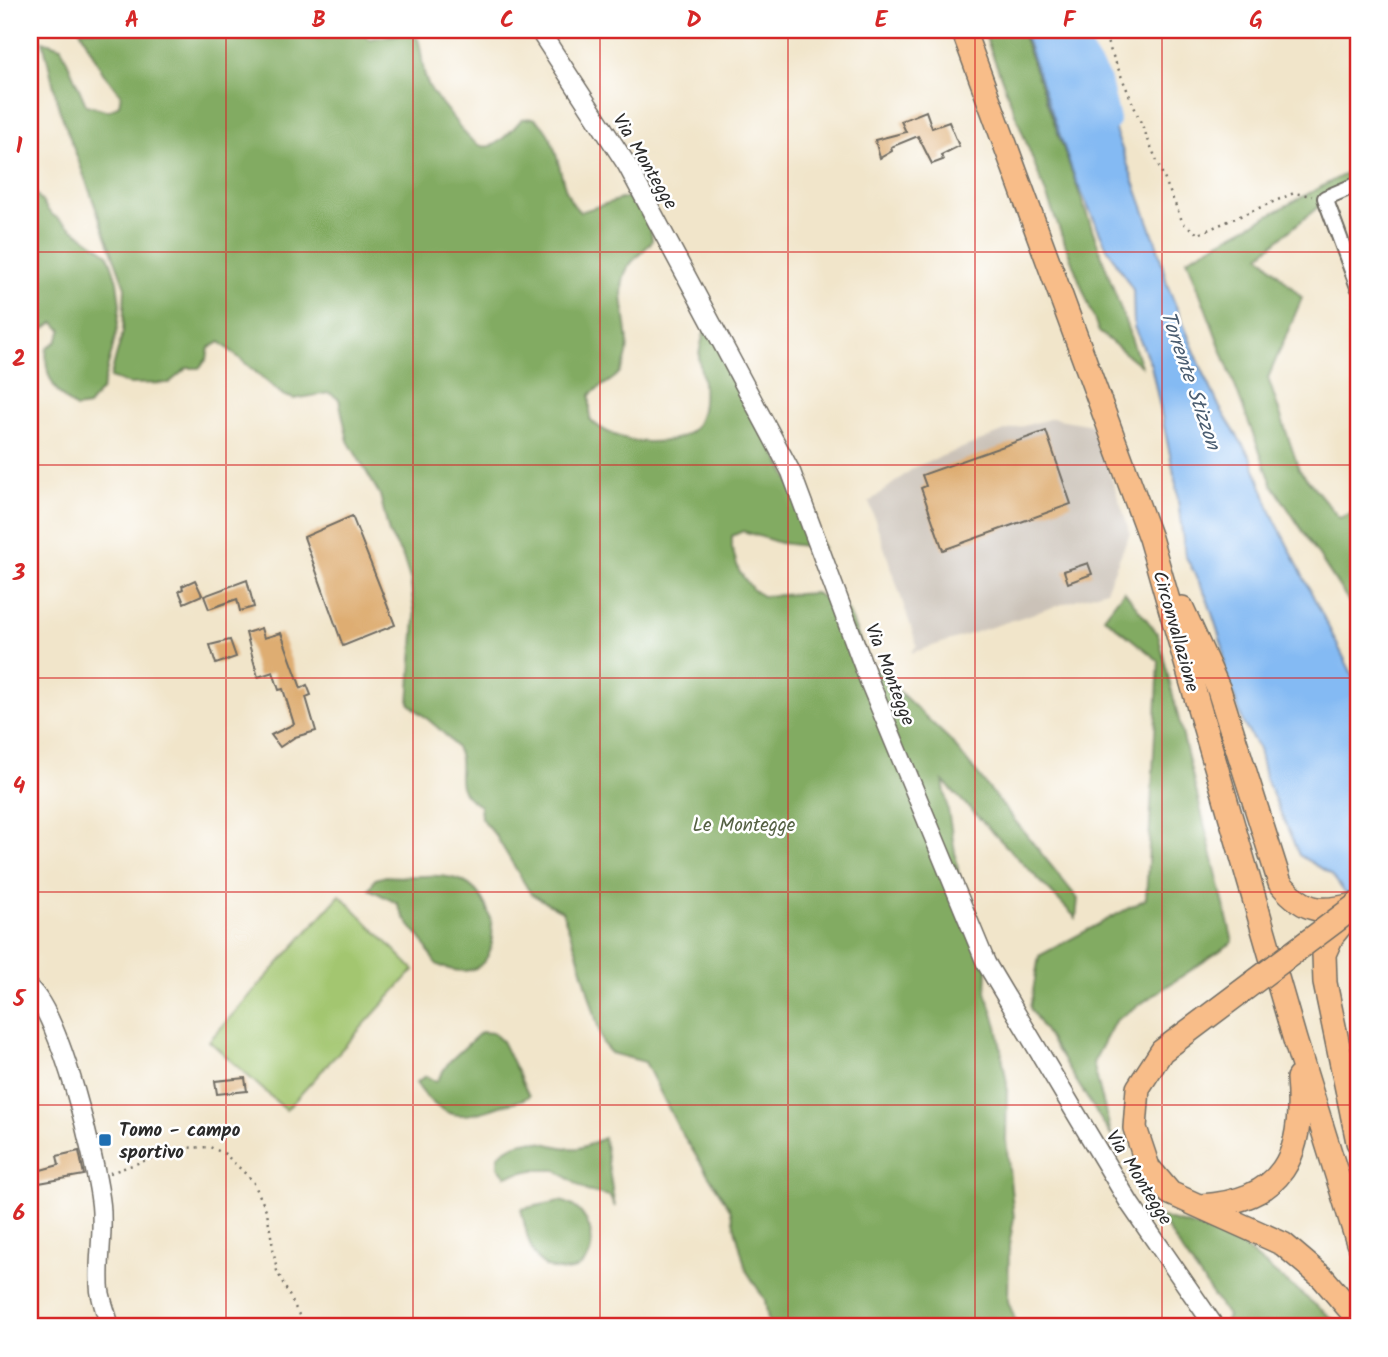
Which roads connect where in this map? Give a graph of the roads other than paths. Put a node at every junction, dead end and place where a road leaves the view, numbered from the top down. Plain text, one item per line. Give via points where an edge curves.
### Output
1 (539, 30) edge
2 (963, 30) edge
3 (1358, 184) edge
4 (1358, 286) edge
5 (1150, 538) junction
6 (1358, 904) edge
7 (30, 989) edge
8 (1295, 1040) junction
9 (1358, 1142) edge
10 (1199, 1206) junction
11 (1358, 1243) edge
12 (1358, 1319) edge
13 (110, 1327) edge
14 (1215, 1327) edge

1 - 14 street, Via Montegge via 627,165 791,472 869,681 986,963 1130,1203
2 - 5 highway, Circonvallazione
3 - 4 street via 1325,198
5 - 6 highway via 1219,690 1273,871 1288,893 1308,906 1327,912
5 - 8 highway, Circonvallazione
6 - 9 highway, bridge via 1332,936 1324,954 1325,983
6 - 10 highway, bridge via 1162,1051 1138,1087 1135,1128 1148,1167 1170,1193
7 - 13 street via 54,1028 94,1158 101,1208 100,1291
8 - 10 highway via 1300,1129 1288,1166 1263,1191 1228,1204
8 - 11 highway, Circonvallazione
10 - 12 highway via 1283,1244 1323,1278

